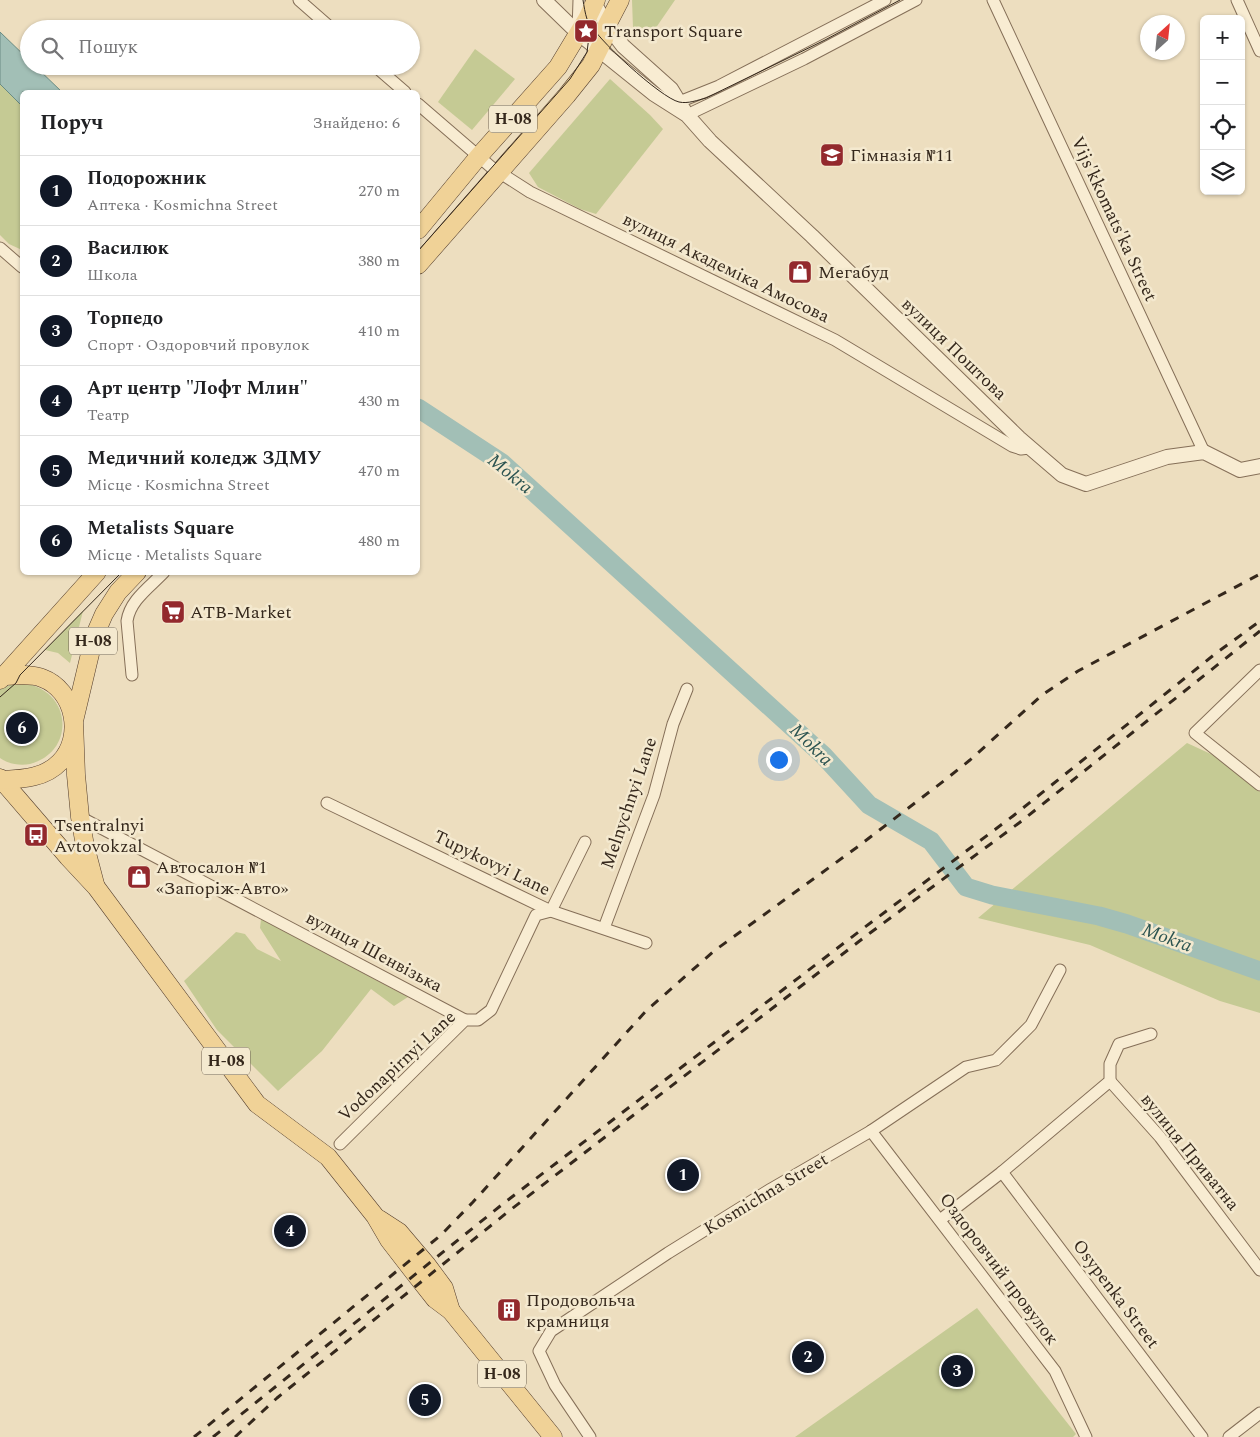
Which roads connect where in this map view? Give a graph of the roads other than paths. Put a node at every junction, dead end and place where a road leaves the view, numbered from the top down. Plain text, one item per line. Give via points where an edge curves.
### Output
1 (299, 0) edge
2 (544, 0) edge
3 (620, 0) edge
4 (885, 0) edge
5 (916, 0) edge
6 (992, 0) edge
7 (1236, 0) edge
8 (591, 1) edge
9 (322, 20) edge
10 (607, 25) junction
11 (578, 33) junction
12 (599, 49) junction
13 (1260, 51) edge
14 (385, 75) edge
15 (403, 90) edge
16 (672, 98) junction
17 (420, 106) edge
18 (686, 115) junction
19 (480, 156) junction
20 (498, 172) junction
21 (420, 228) edge
22 (0, 248) edge
23 (420, 264) edge
24 (20, 266) edge
25 (1029, 448) junction
26 (1204, 452) junction
27 (1260, 466) edge
28 (94, 575) edge
29 (134, 575) edge
30 (161, 575) edge
31 (1260, 670) edge
32 (132, 674) dead end
33 (2, 678) edge
34 (687, 689) dead end
35 (74, 721) junction
36 (1, 779) edge
37 (1260, 785) edge
38 (327, 803) dead end
39 (80, 817) junction
40 (585, 842) dead end
41 (96, 887) junction
42 (552, 910) junction
43 (604, 928) junction
44 (646, 943) dead end
45 (1060, 970) dead end
46 (465, 1020) junction
47 (1151, 1034) dead end
48 (1110, 1081) junction
49 (871, 1132) junction
50 (340, 1144) dead end
51 (1002, 1172) junction
52 (940, 1220) junction
53 (1260, 1270) edge
54 (1260, 1413) edge
55 (553, 1437) edge
56 (590, 1437) edge
57 (1086, 1437) edge
58 (1202, 1437) edge
59 (1229, 1437) edge

1 - 9 street
2 - 11 street
3 - 10 main road, Н-08
4 - 16 street via 719,86
5 - 18 street via 804,59
6 - 26 street, Vijsʹkkomatsʹka Street
7 - 13 street
8 - 10 street
8 - 11 main road, Н-08
10 - 12 main road, Н-08
10 - 16 street
11 - 12 street
11 - 19 main road, Н-08 via 558,67
12 - 16 street via 654,94
12 - 20 main road, Н-08 via 591,65 567,95
14 - 15 street
16 - 18 street, вулиця Поштова
17 - 19 street, вулиця Академіка Амосова
18 - 25 street, вулиця Поштова
19 - 20 street, вулиця Академіка Амосова
19 - 21 main road, Н-08
20 - 23 main road, Н-08
20 - 25 street, вулиця Академіка Амосова via 564,210 834,340 1012,446
22 - 24 street
25 - 26 street, вулиця Поштова via 1062,476 1086,484 1168,456
26 - 27 street via 1240,470
28 - 33 main road, Н-08
29 - 35 main road, Н-08 via 118,592 94,637
30 - 32 street via 132,604 128,613
31 - 37 street via 1195,733
33 - 35 main road via 41,677 58,687 69,703
34 - 43 street, Melnychnyi Lane via 673,724 654,794
35 - 36 main road via 72,743 60,762 43,774
35 - 39 main road, Н-08
36 - 41 main road, Н-08
38 - 42 street, Tupykovyi Lane
39 - 41 main road, Н-08
39 - 46 street, вулиця Шенвізька
40 - 42 street
41 - 55 main road, Н-08 via 257,1104 328,1157 375,1216 389,1240 421,1270 436,1299 451,1311
42 - 43 street, Tupykovyi Lane
42 - 46 street, Vodonapirnyi Lane via 536,915 491,1010 478,1020
43 - 44 street, Tupykovyi Lane
45 - 49 street, Kosmichna Street via 1031,1025 996,1060 966,1067
46 - 50 street, Vodonapirnyi Lane
47 - 48 street via 1119,1044 1110,1064
48 - 51 street
48 - 53 street, вулиця Приватна via 1160,1138
49 - 52 street, Оздоровчий провулок
49 - 56 street, Kosmichna Street via 668,1253 551,1331 539,1351 555,1385
51 - 52 street
51 - 58 street, Osypenka Street
52 - 57 street, Оздоровчий провулок via 1055,1371
54 - 59 street

